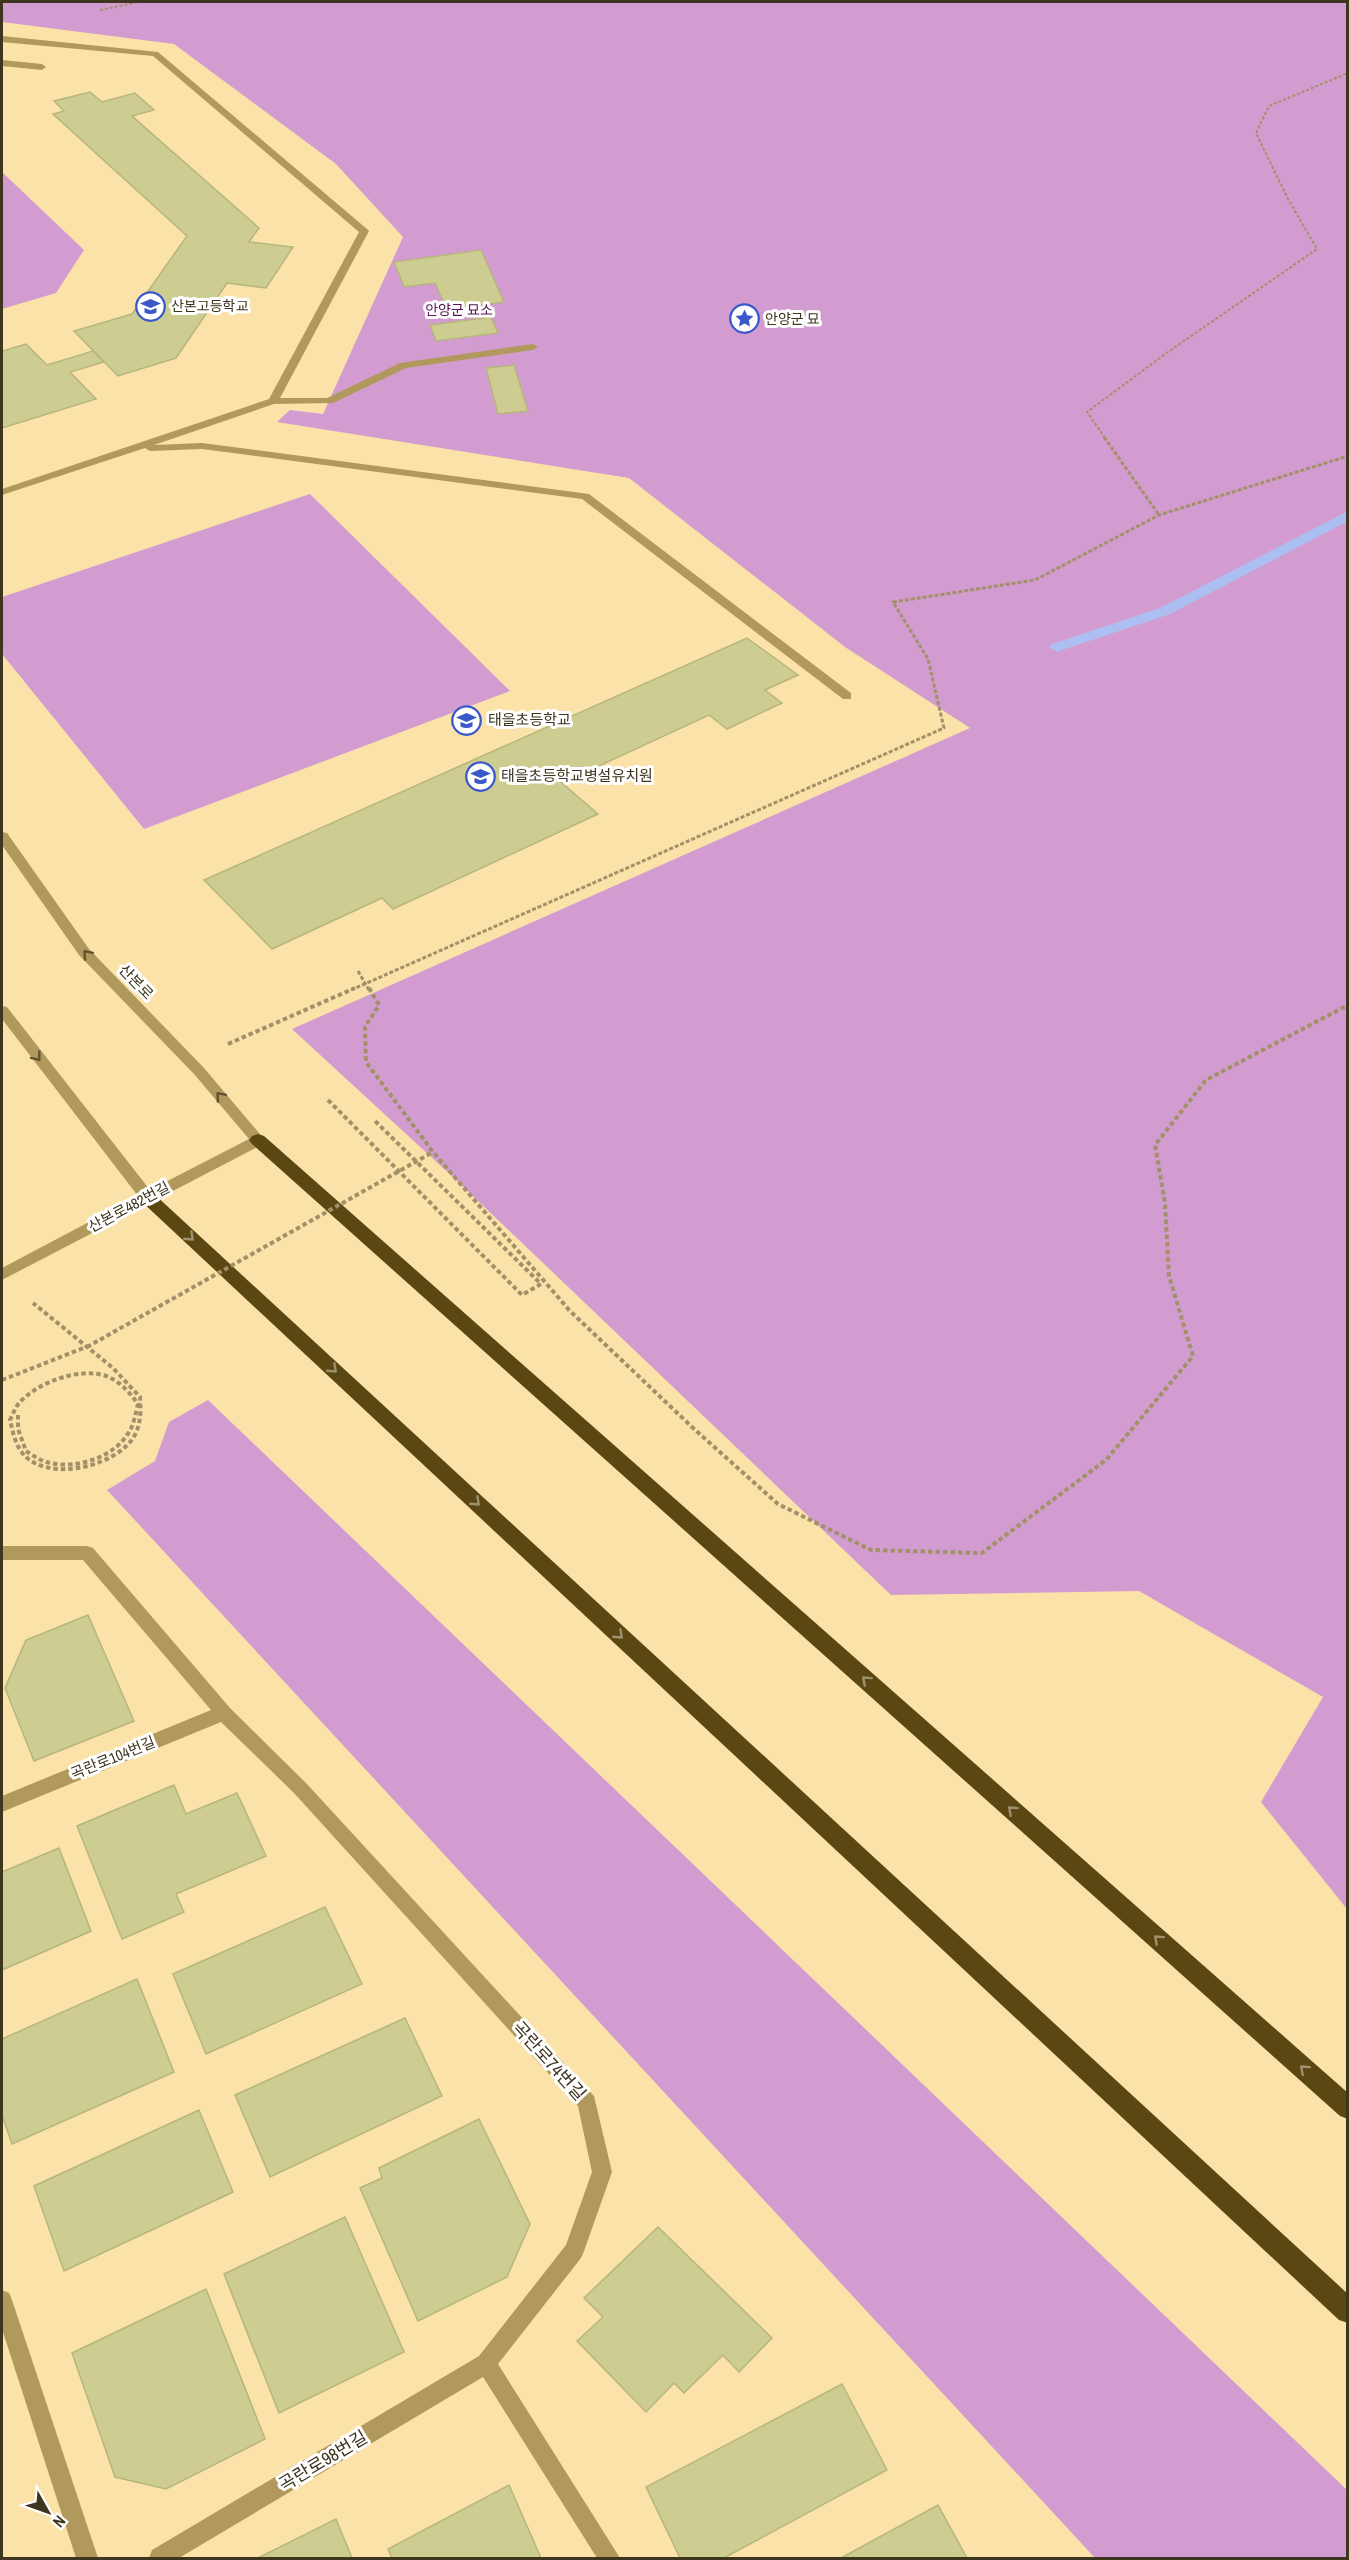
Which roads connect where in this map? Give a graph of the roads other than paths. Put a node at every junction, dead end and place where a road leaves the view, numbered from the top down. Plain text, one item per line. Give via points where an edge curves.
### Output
1 (2, 39) edge
2 (2, 63) edge
3 (42, 67) dead end
4 (533, 347) dead end
5 (273, 401) junction
6 (132, 448) junction
7 (2, 492) edge
8 (847, 696) dead end
9 (2, 836) edge
10 (2, 1010) edge
11 (258, 1140) junction
12 (147, 1197) junction
13 (2, 1274) edge
14 (2, 1553) edge
15 (224, 1713) junction
16 (2, 1804) edge
17 (1347, 2108) edge
18 (2, 2300) edge
19 (1347, 2311) edge
20 (486, 2362) junction
21 (87, 2559) edge
22 (160, 2559) edge
23 (609, 2559) edge

1 - 5 street via 155,54 364,231
2 - 3 street
4 - 5 street via 404,365 329,401
5 - 6 street
6 - 7 street
6 - 8 street via 202,446 585,496
11 -> 9 street, 산본로 via 189,1061 84,952
10 -> 12 street
11 - 12 street, 산본로482번길
17 -> 11 highway
12 - 13 street, 산본로482번길
12 -> 19 highway
14 - 15 street, 곡란로74번길 via 87,1553
15 - 16 street, 곡란로104번길
15 - 20 street, 곡란로74번길 via 300,1788 587,2102 602,2172 574,2251
18 - 21 street
20 - 22 street, 곡란로98번길
20 - 23 street

